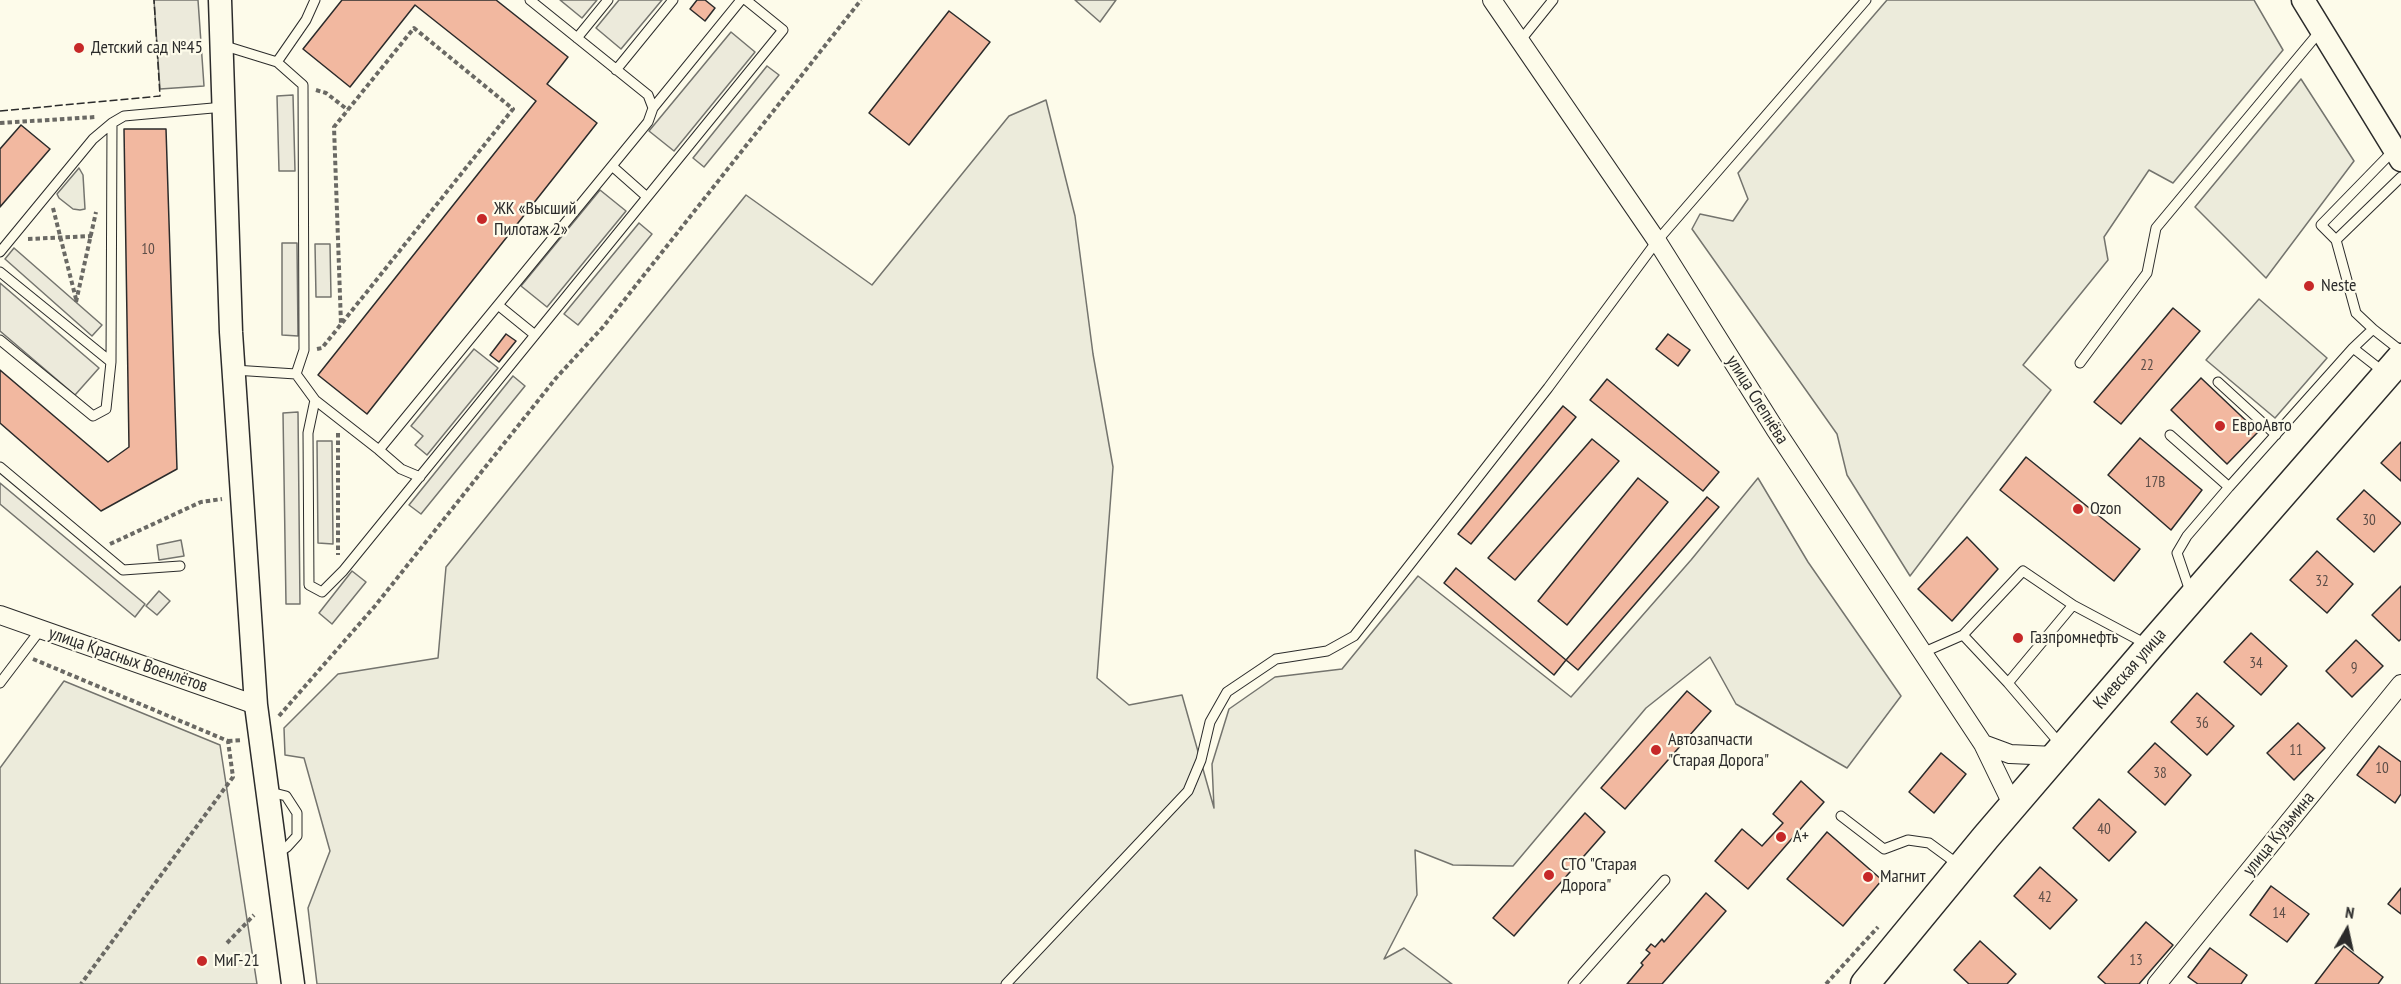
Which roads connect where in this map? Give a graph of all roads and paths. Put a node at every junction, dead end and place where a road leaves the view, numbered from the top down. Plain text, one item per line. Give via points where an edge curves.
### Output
1 (220, 0) edge
2 (315, 0) edge
3 (608, 0) edge
4 (673, 0) edge
5 (741, 0) edge
6 (746, 0) edge
7 (861, 0) edge
8 (1492, 0) edge
9 (1552, 0) edge
10 (1866, 0) edge
11 (2303, 0) edge
12 (535, 1) edge
13 (2321, 30) junction
14 (577, 38) junction
15 (1520, 41) junction
16 (222, 45) junction
17 (277, 62) junction
18 (616, 70) junction
19 (303, 86) junction
20 (224, 107) junction
21 (653, 108) junction
22 (348, 110) junction
23 (124, 116) junction
24 (0, 123) edge
25 (112, 123) junction
26 (2399, 159) edge
27 (612, 166) junction
28 (111, 183) junction
29 (49, 192) junction
30 (647, 197) junction
31 (111, 235) junction
32 (91, 236) junction
33 (60, 238) junction
34 (2336, 240) junction
35 (1657, 241) junction
36 (3, 248) edge
37 (0, 273) edge
38 (498, 305) junction
39 (341, 324) junction
40 (2373, 330) junction
41 (535, 335) junction
42 (0, 340) edge
43 (2354, 348) junction
44 (304, 350) junction
45 (2396, 361) edge
46 (111, 362) junction
47 (2080, 363) dead end
48 (234, 370) junction
49 (296, 374) junction
50 (2218, 382) dead end
51 (315, 400) junction
52 (337, 418) junction
53 (2170, 435) dead end
54 (2276, 435) junction
55 (379, 450) junction
56 (0, 467) edge
57 (420, 477) junction
58 (2229, 487) junction
59 (242, 496) junction
60 (100, 551) junction
61 (180, 566) dead end
62 (339, 576) junction
63 (2192, 597) junction
64 (2073, 605) junction
65 (0, 615) edge
66 (41, 629) junction
67 (1963, 635) junction
68 (2150, 646) junction
69 (1922, 653) junction
70 (22, 654) junction
71 (1, 678) edge
72 (2008, 683) junction
73 (2401, 684) edge
74 (256, 705) junction
75 (261, 740) junction
76 (228, 741) junction
77 (1983, 744) junction
78 (2059, 752) junction
79 (2013, 806) junction
80 (1841, 816) dead end
81 (1962, 867) junction
82 (1665, 880) dead end
83 (254, 915) dead end
84 (227, 943) dead end
85 (81, 984) edge
86 (293, 984) edge
87 (1006, 984) edge
88 (1574, 984) edge
89 (1865, 984) edge
90 (2157, 984) edge

1 - 16 street
2 - 17 lane
3 - 14 lane
4 - 18 lane
5 - 21 lane
6 - 30 lane via 783,30
7 - 75 path via 603,327 556,378 382,597
8 - 15 street, улица Слепнёва
9 - 15 lane
10 - 35 lane
11 - 13 street
12 - 14 lane
13 - 26 street
13 - 47 lane via 2156,228 2147,273
14 - 18 lane
15 - 35 street, улица Слепнёва
16 - 17 lane
16 - 20 street
17 - 19 lane
18 - 21 lane via 648,95
19 - 22 path via 326,93
19 - 44 lane
20 - 23 lane
20 - 48 street
21 - 27 lane via 648,122
22 - 39 path via 334,127
22 - 39 path via 414,28 513,109
23 - 24 path
23 - 25 lane
25 - 28 lane
25 - 29 lane via 93,139
26 - 34 lane
26 - 34 lane via 2321,225
27 - 30 lane
27 - 38 lane
28 - 31 lane
28 - 32 path via 97,209
29 - 33 path
29 - 36 lane
30 - 41 lane
31 - 32 path
31 - 46 lane
32 - 33 path
32 - 33 path via 76,302
33 - 36 path via 25,240
34 - 40 lane via 2356,313
35 - 69 street, улица Слепнёва
35 - 87 lane via 1354,636 1327,651 1276,659 1227,692 1210,722 1188,791
37 - 46 lane
38 - 41 lane
38 - 55 lane
39 - 44 path via 321,348
40 - 43 lane
40 - 45 lane
41 - 57 lane
42 - 46 lane via 93,416 106,410
43 - 45 lane
43 - 54 lane
44 - 49 lane
45 - 63 main road, Киевская улица
48 - 49 lane
48 - 59 street
49 - 51 lane
50 - 54 lane
51 - 52 lane
51 - 62 lane via 308,433 309,585 322,592
52 - 55 lane
52 - 62 path
53 - 58 lane
54 - 58 lane
55 - 57 lane via 401,469
56 - 60 lane
57 - 62 lane
58 - 63 lane via 2177,553
59 - 60 path via 201,502
59 - 74 street
60 - 61 lane via 123,570
63 - 68 main road, Киевская улица
64 - 67 lane via 2023,571
64 - 68 lane
64 - 72 lane
65 - 66 street, улица Красных Военлётов
66 - 70 lane
66 - 74 street, улица Красных Военлётов
67 - 69 lane
67 - 72 lane
68 - 78 main road, Киевская улица
69 - 77 street, улица Слепнёва
70 - 71 lane
70 - 76 path
72 - 78 lane
73 - 90 street, улица Кузьмина
74 - 75 street
75 - 76 path
75 - 86 street
76 - 85 path via 233,777
77 - 78 street via 2010,754
77 - 79 street, улица Слепнёва
78 - 79 main road, Киевская улица
79 - 81 main road, Киевская улица
80 - 81 lane via 1884,849 1908,840 1929,843
81 - 89 main road, Киевская улица
82 - 88 lane
83 - 84 path

